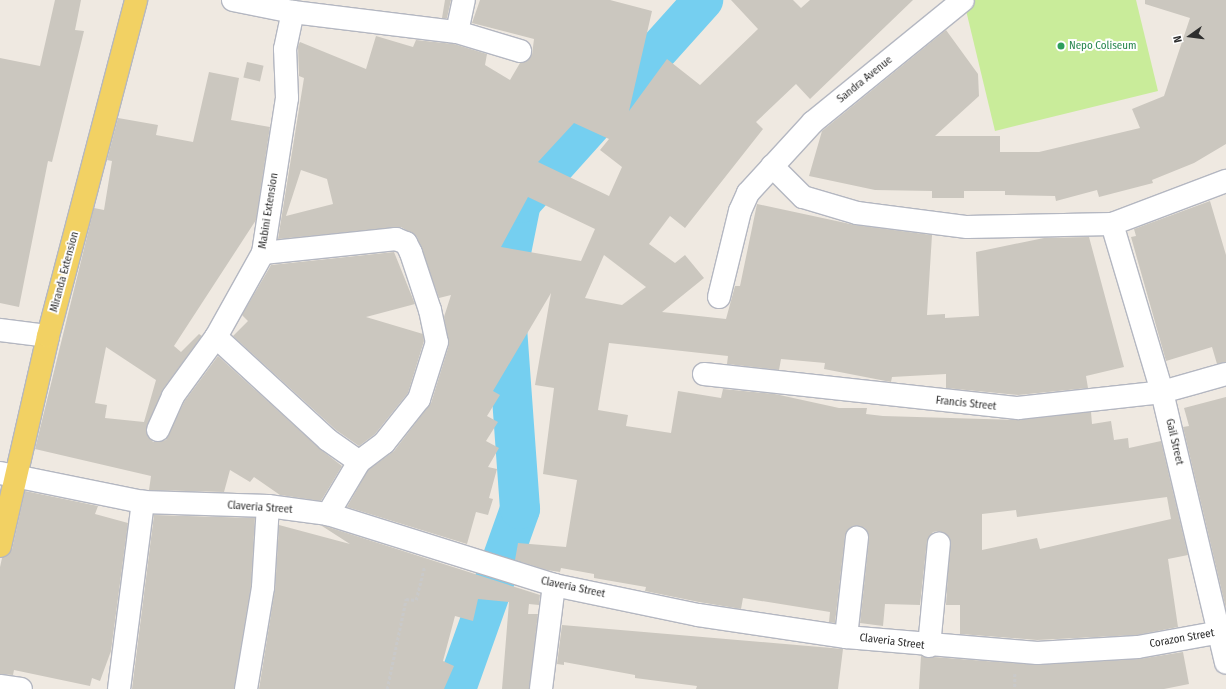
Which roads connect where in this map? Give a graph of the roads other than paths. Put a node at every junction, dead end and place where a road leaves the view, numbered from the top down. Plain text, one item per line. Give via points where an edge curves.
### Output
1 (136, 0) edge
2 (233, 0) edge
3 (464, 0) edge
4 (963, 0) edge
5 (293, 12) junction
6 (457, 32) junction
7 (520, 51) dead end
8 (772, 166) junction
9 (1226, 181) edge
10 (1112, 224) junction
11 (263, 253) junction
12 (719, 298) dead end
13 (0, 330) edge
14 (48, 336) junction
15 (216, 337) junction
16 (704, 374) dead end
17 (1226, 374) edge
18 (1162, 392) junction
19 (158, 430) dead end
20 (359, 462) junction
21 (8, 474) edge
22 (142, 502) junction
23 (268, 506) junction
24 (328, 514) junction
25 (857, 538) dead end
26 (939, 543) dead end
27 (0, 546) edge
28 (554, 585) junction
29 (1223, 632) edge
30 (846, 637) junction
31 (929, 646) junction
32 (1138, 647) joint
33 (1226, 663) edge
34 (0, 686) edge
35 (21, 689) edge
36 (119, 689) edge
37 (246, 689) edge
38 (541, 689) edge

1 - 14 main road, Miranda Extension
2 - 5 street
3 - 6 street
4 - 8 street, Sandra Avenue via 813,122
5 - 6 street
5 - 11 street, Mabini Extension via 285,49 287,98
6 - 7 street
8 - 10 street via 803,197 857,213 967,227
8 - 12 street, Sandra Avenue via 748,193 740,211
9 - 10 street
10 - 18 street, Gail Street
11 - 15 street, Mabini Extension
11 - 20 street via 396,239 406,242 411,252 437,342 431,370 419,399 402,422 384,443
13 - 14 street
14 - 21 main road, Miranda Extension
15 - 19 street, Mabini Extension via 173,396
15 - 20 street via 328,440
16 - 18 street, Francis Street via 1018,408
17 - 18 street, Francis Street
18 - 29 street, Gail Street
20 - 24 street
21 - 22 street, Claveria Street
21 - 27 main road, Miranda Extension
22 - 23 street, Claveria Street
22 - 36 street
23 - 24 street, Claveria Street
23 - 37 street via 262,587
24 - 28 street, Claveria Street via 484,566
25 - 30 street
26 - 31 street
28 - 30 street, Claveria Street via 698,614
28 - 38 street
29 - 32 street, Corazon Street
29 - 33 street, Gail Street
30 - 31 street, Claveria Street
31 - 32 street, Claveria Street via 1030,653
34 - 35 street

